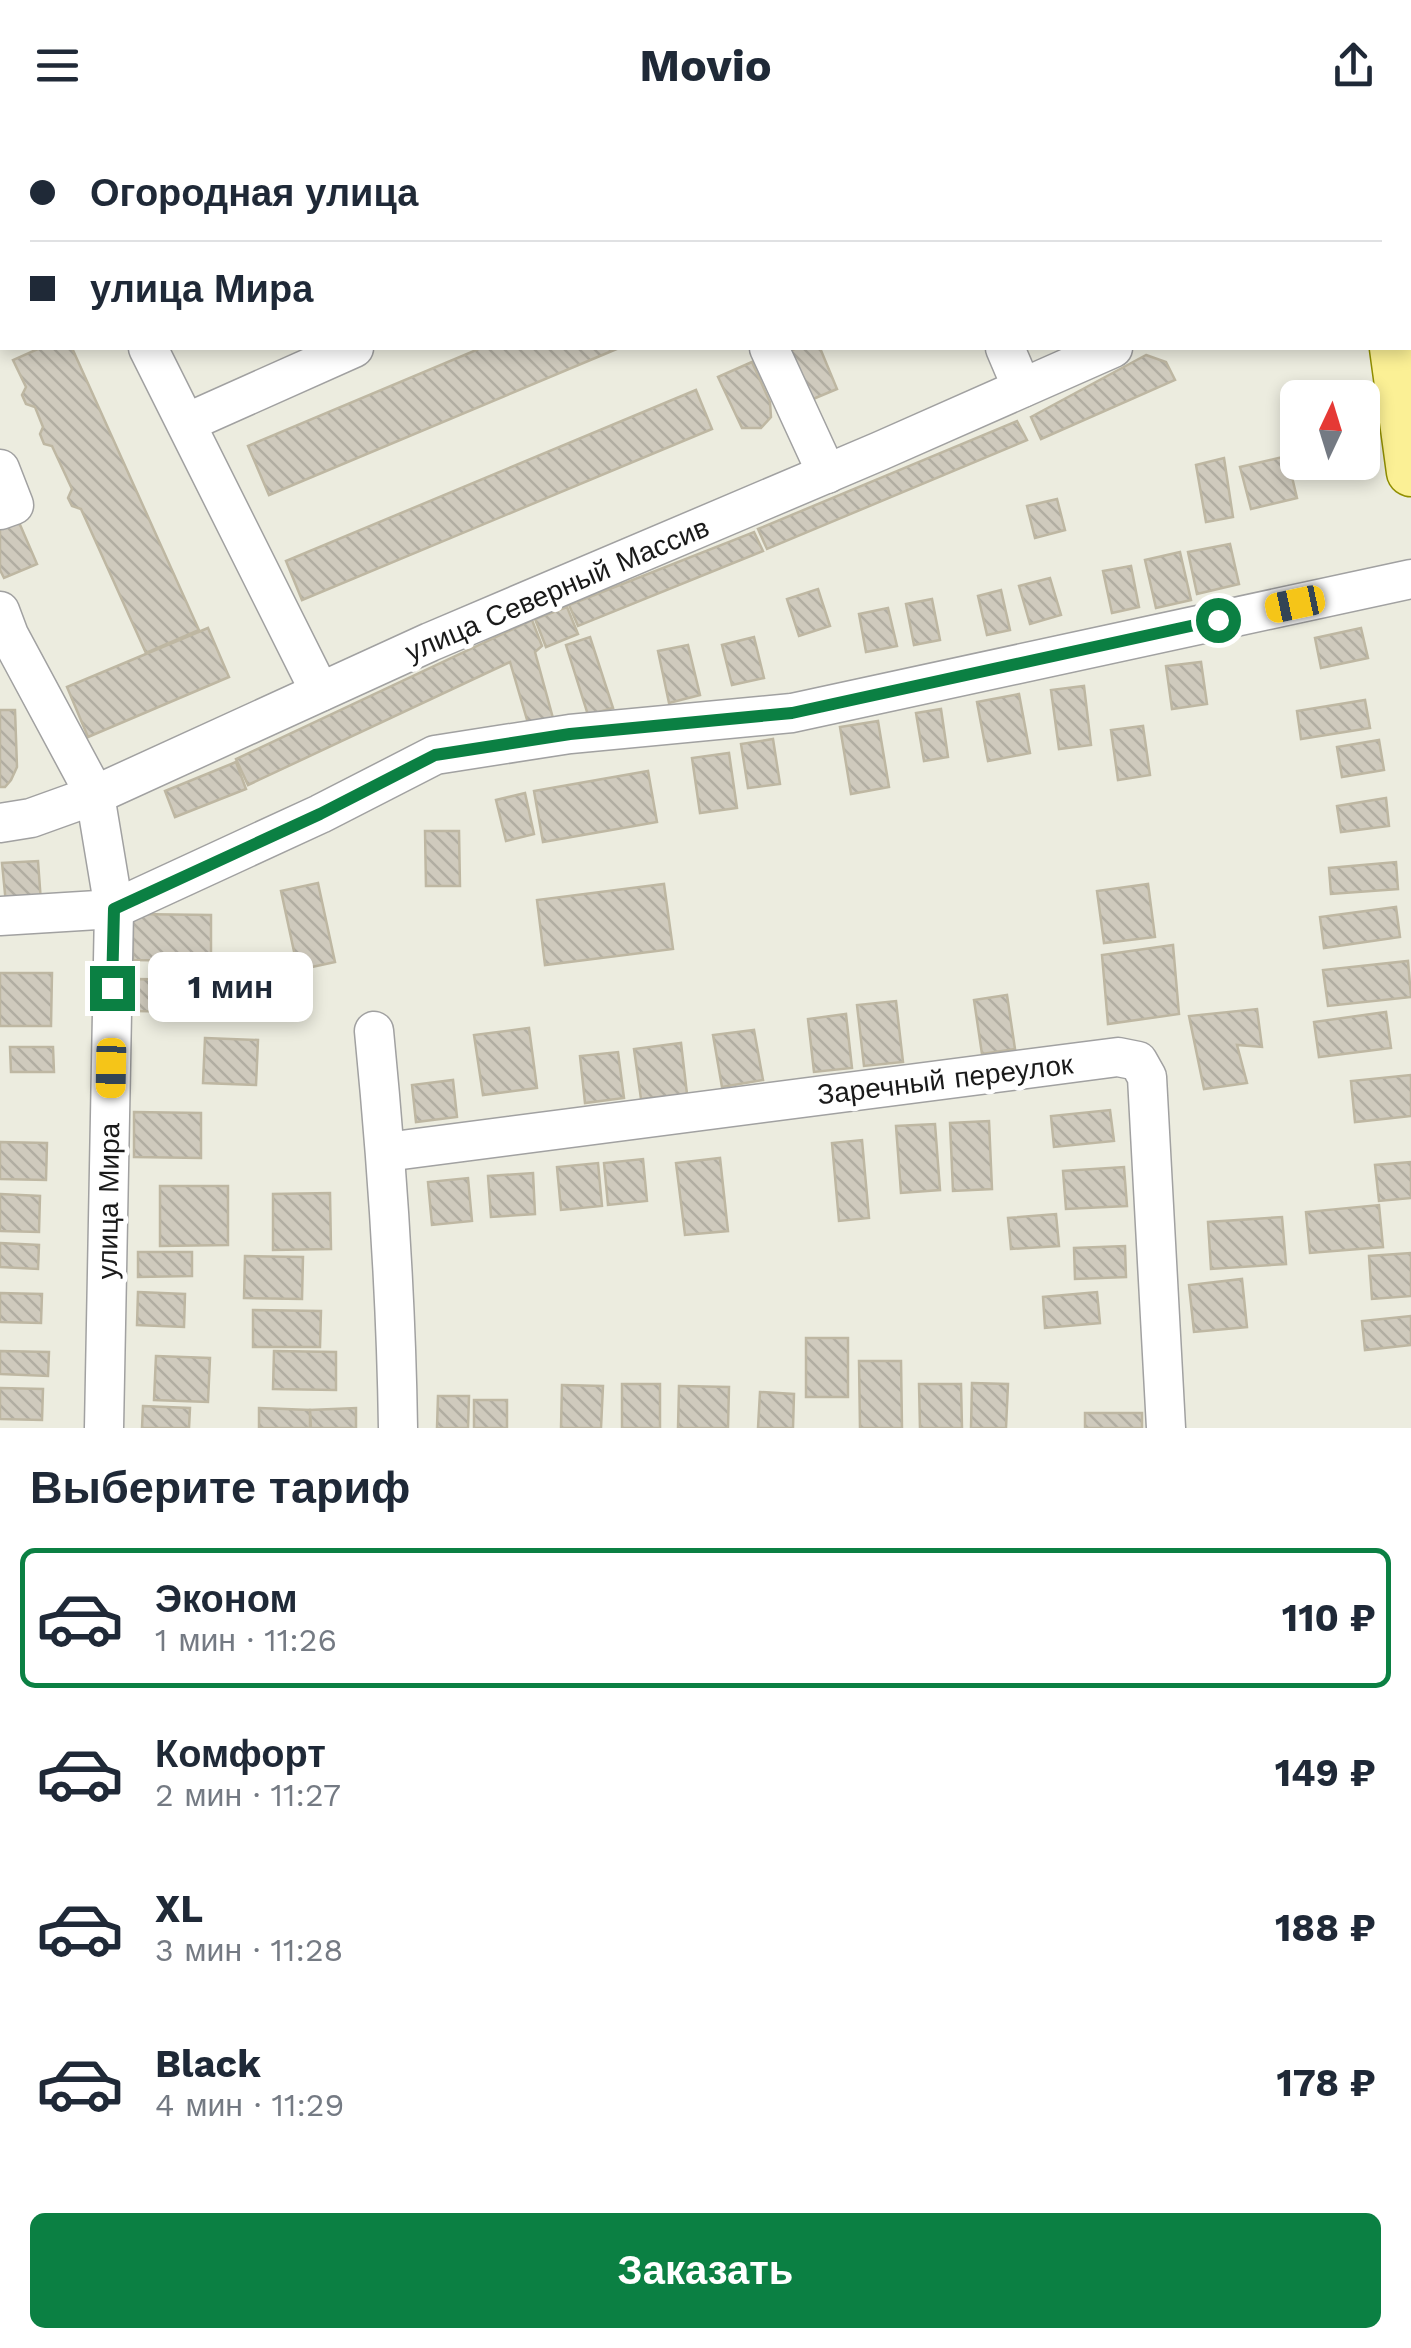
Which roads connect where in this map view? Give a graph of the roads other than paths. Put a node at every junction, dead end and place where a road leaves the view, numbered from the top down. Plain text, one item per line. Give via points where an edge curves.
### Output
1 (149, 350) edge
2 (350, 350) edge
3 (770, 350) edge
4 (1006, 350) edge
5 (1108, 350) edge
6 (1394, 350) edge
7 (1022, 388) junction
8 (186, 423) junction
9 (0, 469) edge
10 (1411, 472) edge
11 (827, 474) junction
12 (0, 510) edge
13 (1411, 579) edge
14 (0, 611) edge
15 (320, 692) junction
16 (95, 795) junction
17 (0, 823) edge
18 (114, 909) junction
19 (0, 916) edge
20 (374, 1031) dead end
21 (386, 1152) junction
22 (104, 1428) edge
23 (398, 1428) edge
24 (1166, 1428) edge

1 - 8 street
2 - 8 street
3 - 11 street
4 - 7 street
5 - 7 street, улица Северный Массив
6 - 10 main road
7 - 11 street, улица Северный Массив
8 - 15 street
9 - 12 street via 14,506
11 - 15 street, улица Северный Массив
13 - 18 street via 792,713 570,734 435,755
14 - 16 street, улица Мира
15 - 16 street, улица Северный Массив
16 - 17 street, улица Северный Массив
16 - 18 street, улица Мира
18 - 19 street
18 - 22 street, улица Мира
20 - 21 street
21 - 23 street
21 - 24 street, Заречный переулок via 1118,1057 1138,1061 1147,1078

